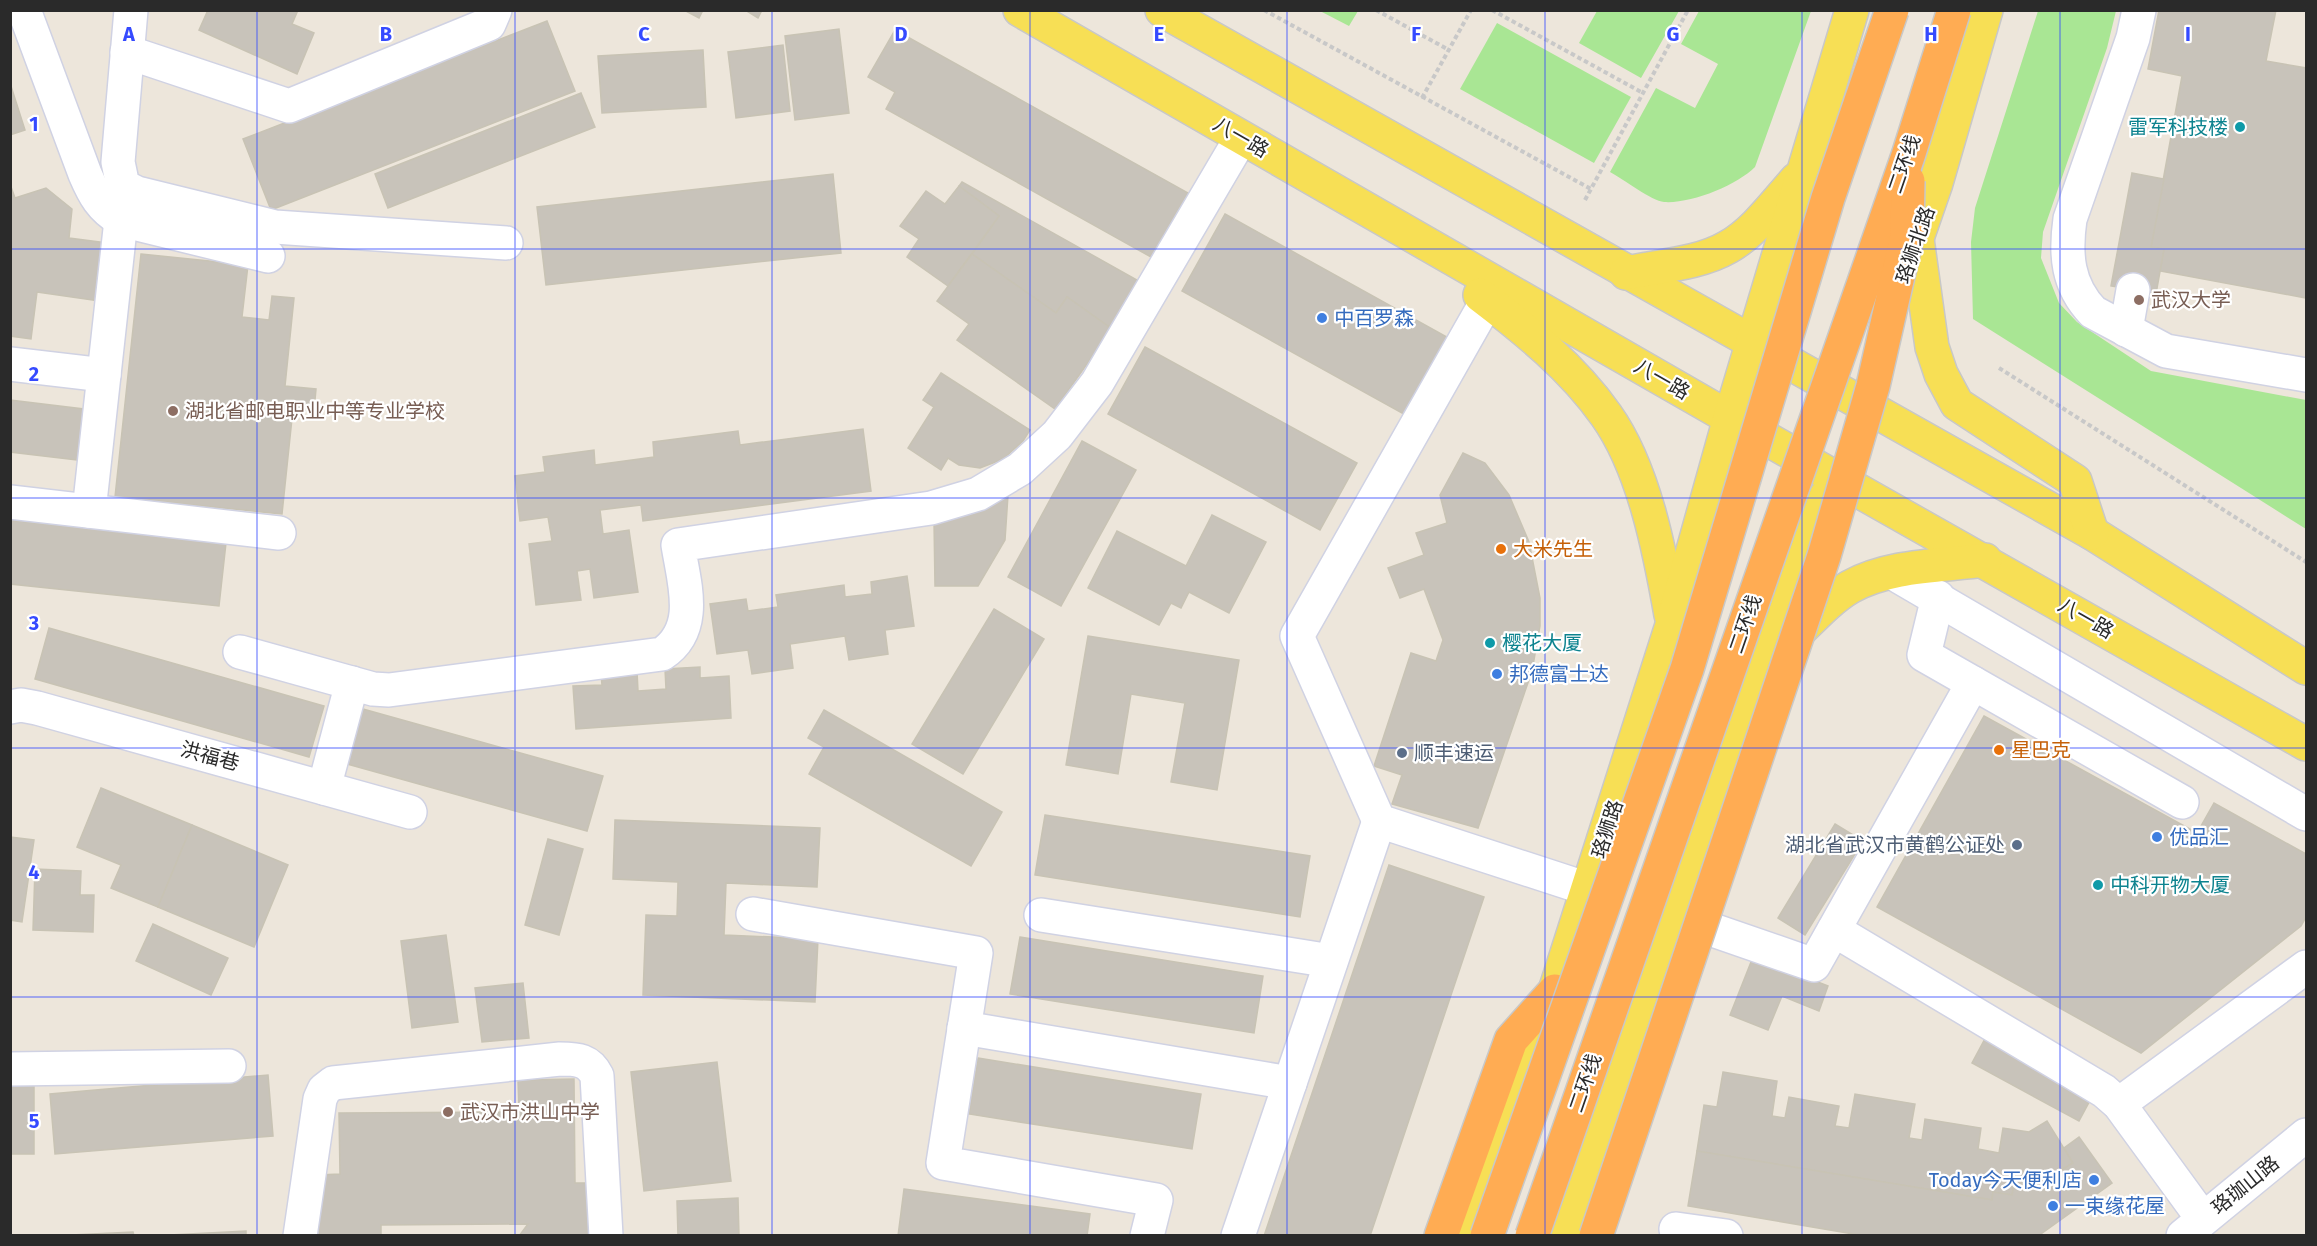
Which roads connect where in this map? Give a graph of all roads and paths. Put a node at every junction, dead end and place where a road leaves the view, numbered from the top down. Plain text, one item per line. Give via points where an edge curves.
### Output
1 (24, 10) edge
2 (130, 10) edge
3 (495, 10) edge
4 (1020, 10) edge
5 (1162, 10) edge
6 (1264, 10) edge
7 (1376, 10) edge
8 (1471, 10) edge
9 (1492, 10) edge
10 (1688, 10) edge
11 (1852, 10) edge
12 (1892, 10) edge
13 (1954, 10) edge
14 (1986, 10) edge
15 (2139, 10) edge
16 (1449, 50) junction
17 (127, 52) junction
18 (1643, 93) junction
19 (1422, 98) junction
20 (1241, 138) junction
21 (1909, 153) junction
22 (1802, 173) junction
23 (1591, 189) junction
24 (1585, 200) dead end
25 (1382, 218) junction
26 (121, 220) junction
27 (1917, 239) junction
28 (506, 243) dead end
29 (268, 256) dead end
30 (1626, 273) junction
31 (2133, 290) dead end
32 (1487, 301) junction
33 (2126, 330) junction
34 (1752, 342) junction
35 (10, 364) edge
36 (2000, 368) dead end
37 (104, 375) junction
38 (2307, 375) edge
39 (1860, 401) junction
40 (1730, 418) junction
41 (1833, 476) junction
42 (10, 502) edge
43 (88, 511) junction
44 (279, 533) dead end
45 (2092, 533) junction
46 (1985, 560) junction
47 (2307, 562) edge
48 (1893, 573) junction
49 (1938, 597) junction
50 (1672, 622) junction
51 (240, 652) dead end
52 (1772, 656) junction
53 (2307, 668) edge
54 (352, 683) junction
55 (1973, 683) junction
56 (10, 707) edge
57 (2307, 744) edge
58 (324, 788) junction
59 (2182, 802) dead end
60 (410, 812) dead end
61 (2307, 814) edge
62 (1379, 821) junction
63 (1588, 889) junction
64 (753, 914) dead end
65 (1041, 915) dead end
66 (1678, 918) junction
67 (1834, 930) junction
68 (1331, 961) junction
69 (2307, 967) edge
70 (1555, 990) junction
71 (964, 1028) junction
72 (229, 1066) dead end
73 (10, 1069) edge
74 (1290, 1083) junction
75 (2119, 1104) junction
76 (2307, 1135) edge
77 (1445, 1223) edge
78 (2193, 1227) edge
79 (1676, 1229) dead end
80 (300, 1236) edge
81 (606, 1236) edge
82 (1147, 1236) edge
83 (1238, 1236) edge
84 (1469, 1236) edge
85 (1487, 1236) edge
86 (1532, 1236) edge
87 (1567, 1236) edge
88 (1596, 1236) edge
89 (1726, 1236) edge

1 - 26 street via 95,197 105,210
2 - 17 street
3 - 17 street via 489,24 289,106
4 - 20 main road, 八一路
5 - 30 main road
6 - 19 path
7 - 16 path
8 - 16 path
9 - 18 path
10 - 18 path
11 - 22 main road
12 - 85 highway, bridge via 1828,198 1687,669
13 - 21 highway, 二环线, bridge
14 - 27 main road, 珞狮北路
15 - 33 street via 2133,38 2070,219 2067,245 2072,282 2084,303
16 - 19 path
17 - 28 street via 118,162 123,186 136,193 275,227
18 - 23 path
19 - 23 path
20 - 25 main road, 八一路
20 - 54 street via 1097,383 1057,435 997,484 931,508 678,545 688,616 672,647 662,654 389,690
21 - 86 highway, 二环线, bridge
21 - 88 highway, bridge via 1907,236 1849,472
22 - 30 main road via 1728,247
22 - 34 main road
23 - 24 path
25 - 32 main road
25 - 40 main road, 八一路
26 - 29 street
26 - 37 street
27 - 39 main road, 珞狮北路
27 - 45 main road via 1932,347 1957,404 2075,481
30 - 34 main road
31 - 33 street
32 - 50 main road via 1520,325 1579,382 1607,416 1657,536
32 - 62 street via 1297,636
33 - 38 street via 2166,351
34 - 39 main road
34 - 40 main road
35 - 37 street
36 - 47 path
37 - 43 street
39 - 41 main road, 珞狮北路
39 - 45 main road
40 - 41 main road, 八一路
40 - 50 main road, 珞狮路
41 - 46 main road, 八一路
41 - 52 main road
42 - 43 street
43 - 44 street
45 - 53 main road
46 - 48 main road
46 - 57 main road, 八一路
48 - 49 street
48 - 52 main road via 1864,580 1834,598
49 - 55 street via 1924,655
49 - 61 street
50 - 63 main road, 珞狮路
51 - 54 street
52 - 66 main road
54 - 58 street
55 - 59 street
55 - 67 street
56 - 58 street, 洪福巷 via 37,708
58 - 60 street, 洪福巷
62 - 63 street
62 - 68 street
63 - 70 main road, 珞狮路
64 - 71 street via 976,953
65 - 68 street
66 - 67 street via 1814,965
66 - 87 main road
67 - 75 street via 2104,1090
68 - 74 street
69 - 75 street
70 - 77 highway via 1511,1040
70 - 84 main road, 珞狮路
71 - 74 street
71 - 82 street via 943,1163 1156,1200
72 - 73 street
74 - 83 street
75 - 78 street
76 - 78 street, 珞珈山路
79 - 89 street
80 - 81 street via 320,1099 333,1083 560,1059 581,1060 597,1076

